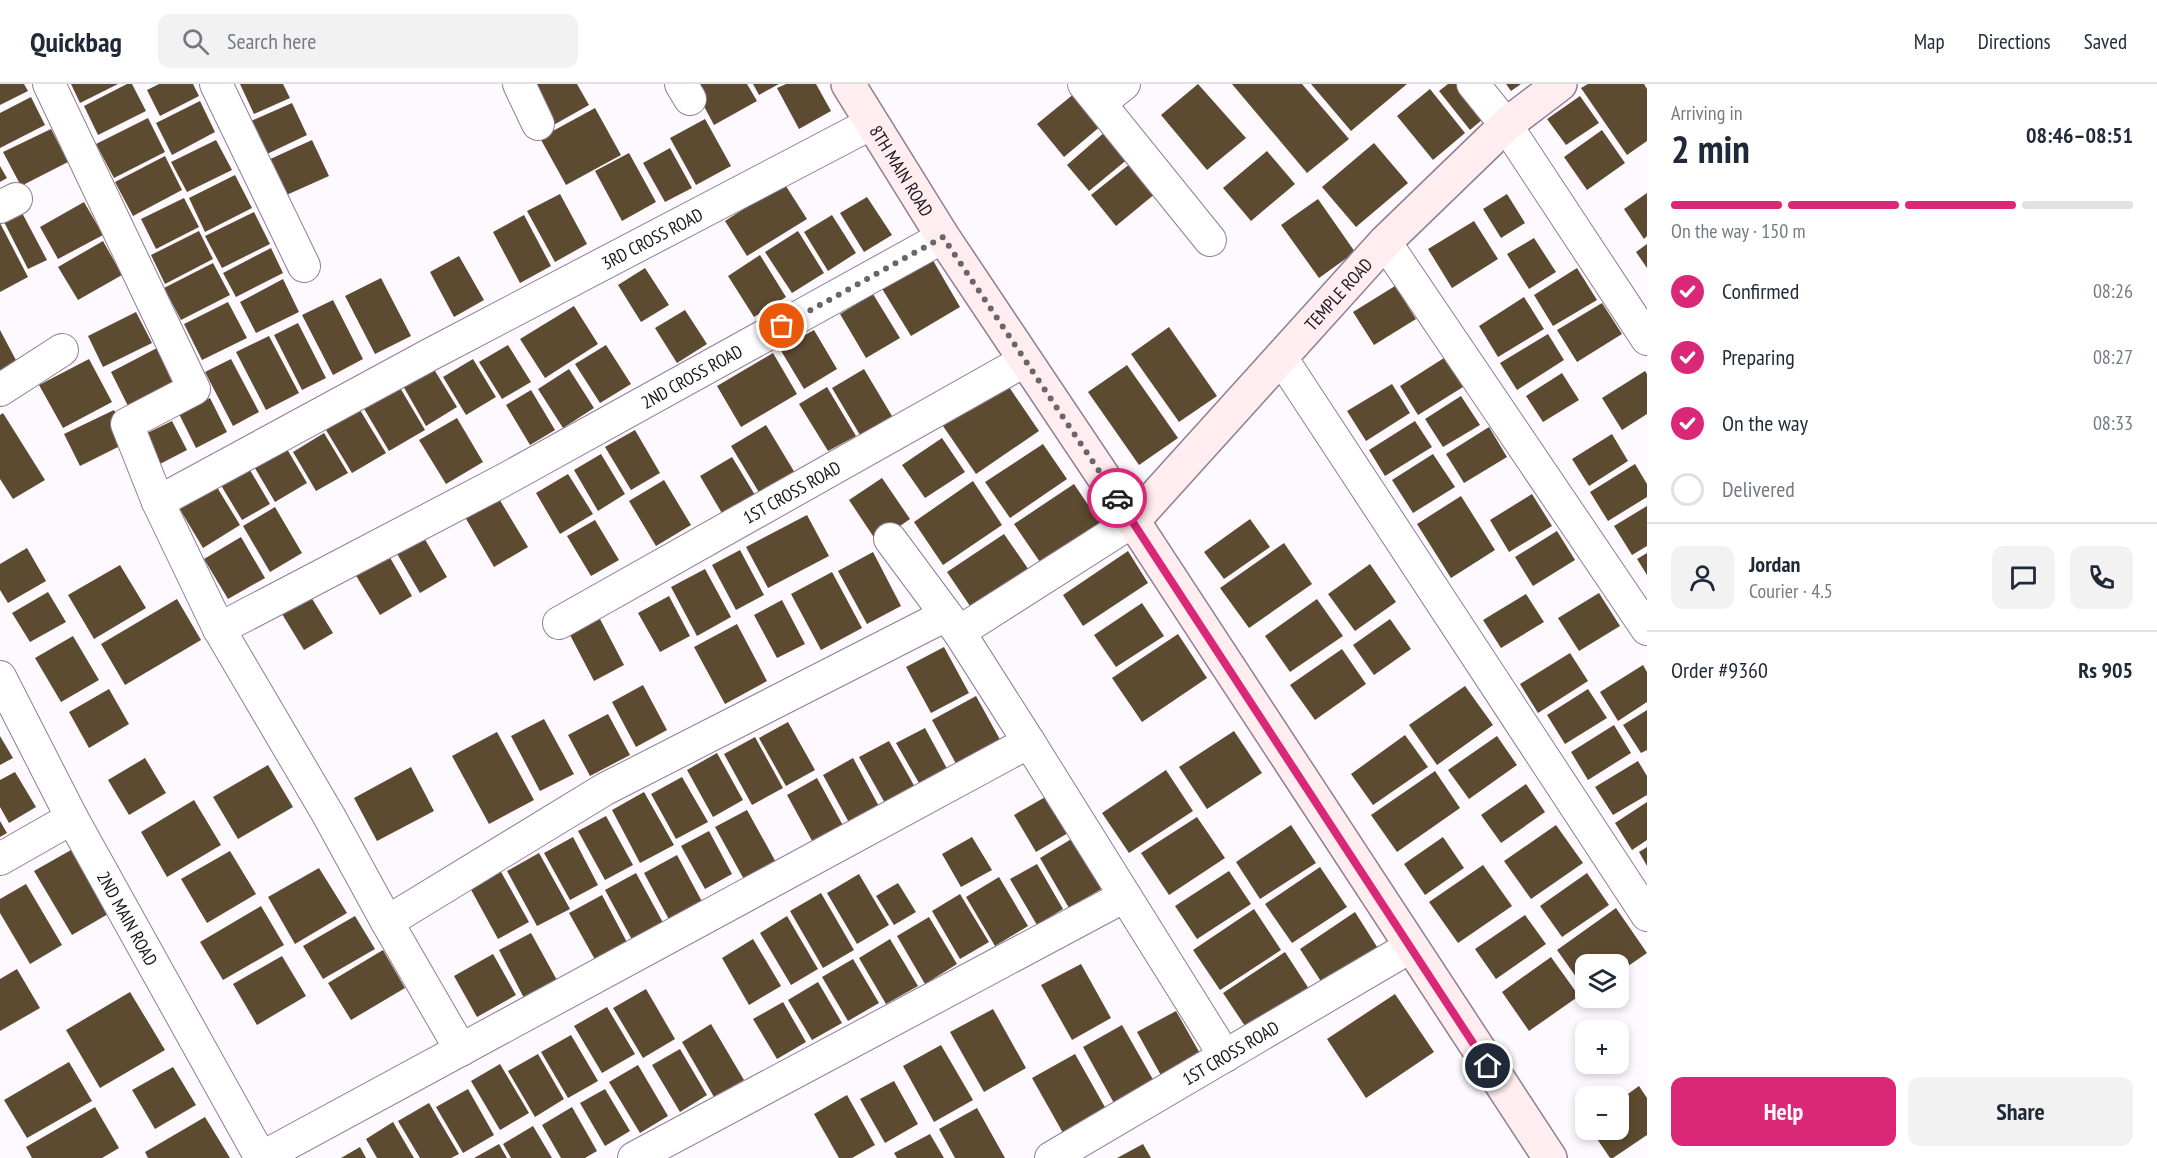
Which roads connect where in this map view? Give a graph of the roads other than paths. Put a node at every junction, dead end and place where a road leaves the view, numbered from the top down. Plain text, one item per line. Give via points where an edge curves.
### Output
1 (49, 84) edge
2 (216, 84) edge
3 (519, 84) edge
4 (848, 84) edge
5 (1473, 84) edge
6 (1560, 84) edge
7 (1103, 90) edge
8 (538, 123) dead end
9 (872, 123) junction
10 (1506, 125) junction
11 (943, 237) junction
12 (1210, 240) dead end
13 (1385, 243) junction
14 (304, 266) dead end
15 (1647, 339) edge
16 (62, 350) dead end
17 (1282, 359) junction
18 (1024, 361) junction
19 (0, 390) edge
20 (158, 502) junction
21 (1133, 521) junction
22 (890, 539) dead end
23 (559, 623) dead end
24 (952, 623) junction
25 (219, 629) junction
26 (1647, 630) edge
27 (0, 677) edge
28 (1029, 742) junction
29 (72, 818) junction
30 (0, 859) edge
31 (1125, 896) junction
32 (1647, 915) edge
33 (387, 922) junction
34 (1410, 947) junction
35 (461, 1050) junction
36 (1225, 1056) junction
37 (261, 1158) edge
38 (634, 1158) edge
39 (1052, 1158) edge
40 (1550, 1158) edge

1 - 20 street via 194,389 127,423
2 - 14 street
3 - 8 street
4 - 9 street, 8TH MAIN ROAD
5 - 10 street
6 - 10 street, TEMPLE ROAD
7 - 12 street
9 - 11 street, 8TH MAIN ROAD
9 - 20 street, 3RD CROSS ROAD
10 - 13 street, TEMPLE ROAD
10 - 15 street
11 - 18 street, 8TH MAIN ROAD
11 - 25 street, 2ND CROSS ROAD via 502,481
13 - 17 street, TEMPLE ROAD
13 - 26 street
16 - 19 street
17 - 21 street, TEMPLE ROAD
17 - 32 street
18 - 21 street, 8TH MAIN ROAD
18 - 23 street, 1ST CROSS ROAD
20 - 25 street
21 - 24 street
21 - 34 street, 8TH MAIN ROAD
22 - 24 street
24 - 28 street
24 - 33 street via 604,789
25 - 33 street
27 - 29 street, 2ND MAIN ROAD
28 - 31 street
28 - 35 street
29 - 30 street
29 - 37 street, 2ND MAIN ROAD
31 - 36 street
31 - 38 street
33 - 35 street
34 - 36 street, 1ST CROSS ROAD
34 - 40 street, 8TH MAIN ROAD
35 - 37 street
36 - 39 street, 1ST CROSS ROAD

